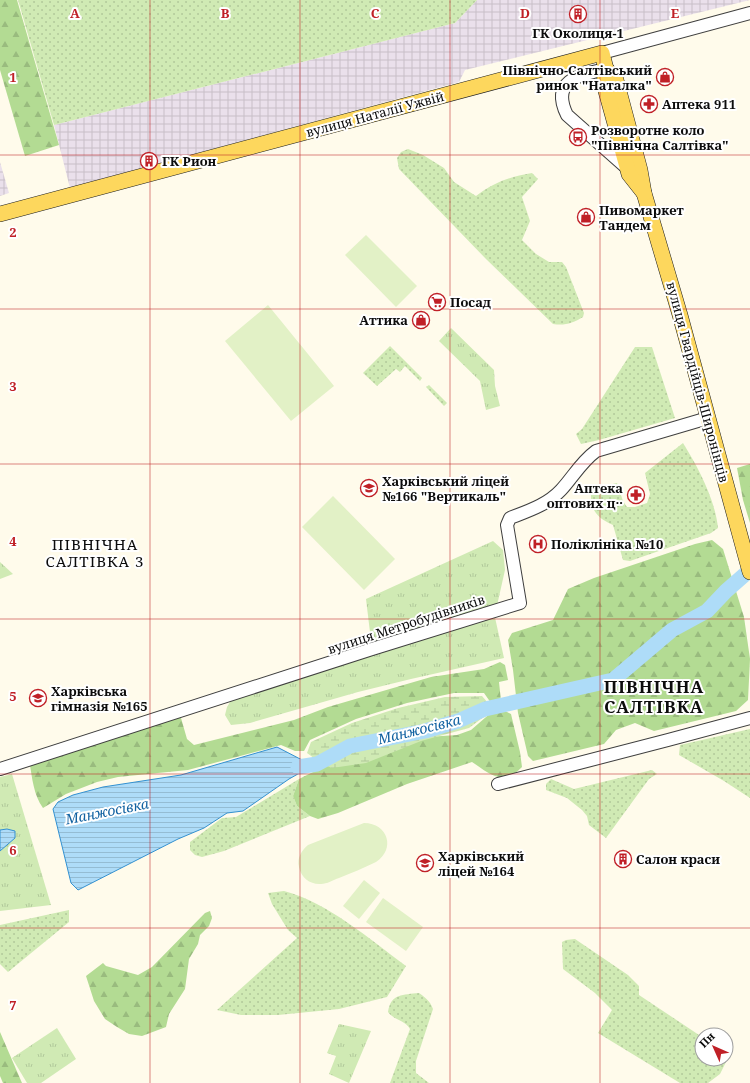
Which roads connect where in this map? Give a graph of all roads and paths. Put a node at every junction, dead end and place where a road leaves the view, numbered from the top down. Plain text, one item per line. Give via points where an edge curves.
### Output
1 (750, 13) edge
2 (602, 53) junction
3 (606, 69) junction
4 (628, 169) junction
5 (644, 193) junction
6 (0, 214) edge
7 (708, 418) junction
8 (750, 572) edge
9 (750, 718) edge
10 (0, 769) edge
11 (498, 784) dead end

1 - 2 street, вулиця Наталії Ужвій
2 - 3 main road, вулиця Гвардійців-Широнінців
2 - 6 main road, вулиця Наталії Ужвій
3 - 4 main road, вулиця Гвардійців-Широнінців via 604,84
3 - 4 street, вулиця Гвардійців-Широнінців via 573,78 565,85 561,96 567,115
3 - 5 main road, вулиця Гвардійців-Широнінців via 616,80
4 - 5 main road, вулиця Гвардійців-Широнінців
5 - 7 main road, вулиця Гвардійців-Широнінців
7 - 8 main road, вулиця Гвардійців-Широнінців
7 - 10 street, вулиця Метробудівників via 596,451 586,458 551,499 510,518 507,525 520,603
9 - 11 street

